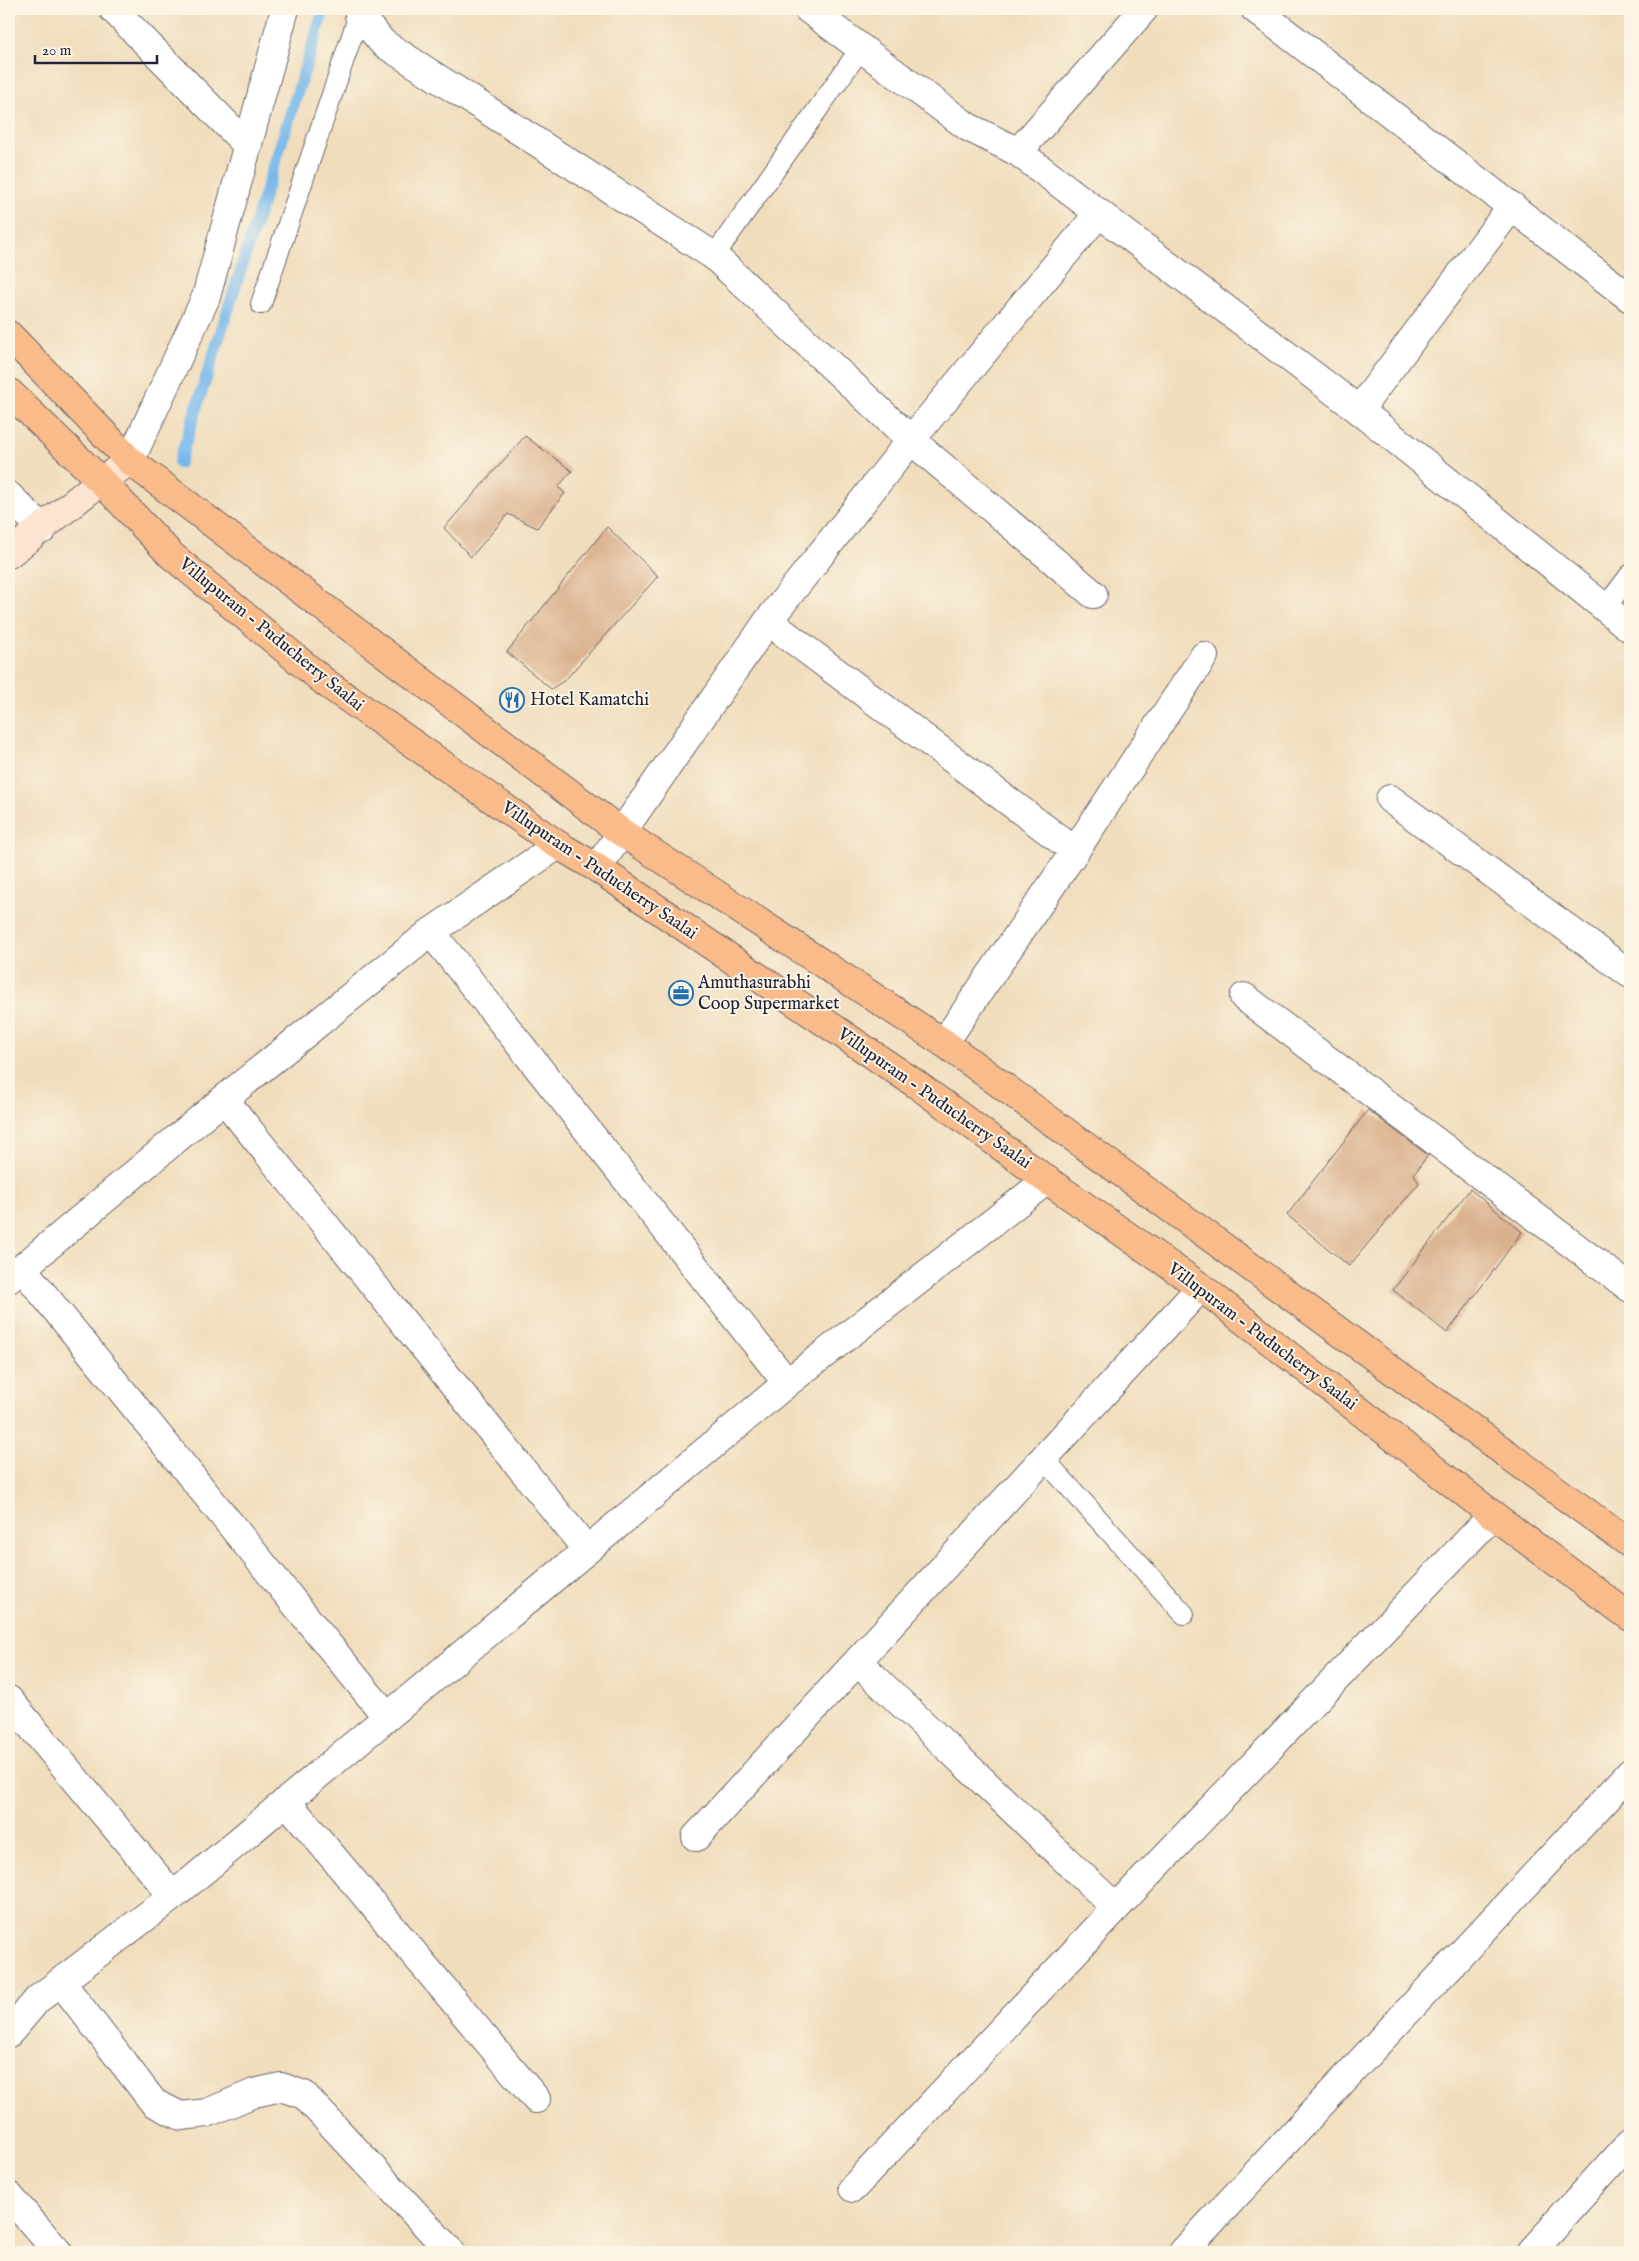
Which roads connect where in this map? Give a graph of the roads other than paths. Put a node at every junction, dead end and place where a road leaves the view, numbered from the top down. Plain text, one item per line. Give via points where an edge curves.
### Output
1 (113, 9) edge
2 (285, 9) edge
3 (808, 9) edge
4 (1144, 9) edge
5 (1255, 9) edge
6 (359, 12) edge
7 (861, 48) junction
8 (248, 146) junction
9 (1018, 152) junction
10 (1512, 206) junction
11 (1099, 213) junction
12 (714, 256) junction
13 (1630, 298) edge
14 (261, 304) dead end
15 (9, 335) edge
16 (9, 392) edge
17 (1359, 410) junction
18 (911, 440) junction
19 (130, 461) junction
20 (101, 481) junction
21 (9, 496) edge
22 (44, 529) junction
23 (9, 554) edge
24 (1630, 575) edge
25 (1093, 594) dead end
26 (1605, 608) junction
27 (768, 621) junction
28 (1630, 628) edge
29 (1204, 656) dead end
30 (1390, 799) dead end
31 (621, 832) junction
32 (558, 845) junction
33 (1075, 851) junction
34 (596, 868) junction
35 (431, 932) junction
36 (1630, 974) edge
37 (1244, 997) dead end
38 (944, 1043) junction
39 (224, 1098) junction
40 (1047, 1180) junction
41 (15, 1274) edge
42 (1201, 1288) junction
43 (1630, 1288) edge
44 (787, 1383) junction
45 (1044, 1459) junction
46 (1493, 1515) junction
47 (1630, 1544) edge
48 (587, 1550) junction
49 (1629, 1613) edge
50 (1184, 1614) dead end
51 (858, 1662) junction
52 (9, 1700) edge
53 (387, 1717) junction
54 (1630, 1773) edge
55 (286, 1801) junction
56 (696, 1837) dead end
57 (173, 1896) junction
58 (1116, 1908) junction
59 (61, 1982) junction
60 (9, 2033) edge
61 (536, 2099) dead end
62 (1630, 2142) edge
63 (853, 2188) dead end
64 (9, 2196) edge
65 (58, 2252) edge
66 (451, 2252) edge
67 (1184, 2252) edge
68 (1531, 2252) edge

1 - 8 street
2 - 8 street
3 - 7 street
4 - 9 street
5 - 10 street
6 - 12 street via 383,42
6 - 14 lane
7 - 9 street via 968,127
7 - 12 lane
8 - 19 street via 206,297
9 - 11 street
10 - 13 street
10 - 17 street
11 - 17 street
11 - 18 street
12 - 18 street
15 - 19 highway
16 - 20 highway, Villupuram - Puducherry Saalai
17 - 26 street
18 - 25 street
18 - 27 street
19 - 20 street
19 - 31 highway
20 - 22 street
20 - 32 highway, Villupuram - Puducherry Saalai via 172,555 326,683
21 - 22 street
22 - 23 street
24 - 26 lane
26 - 28 street
27 - 31 street
27 - 33 street
29 - 33 street
30 - 36 street
31 - 34 street
31 - 38 highway
32 - 34 highway, Villupuram - Puducherry Saalai
32 - 35 street
33 - 38 street
34 - 40 highway, Villupuram - Puducherry Saalai via 916,1084
35 - 39 street
35 - 44 street
37 - 43 street
38 - 47 highway
39 - 41 street
39 - 48 street
40 - 42 highway, Villupuram - Puducherry Saalai
40 - 44 street
41 - 53 street
42 - 45 street
42 - 46 highway, Villupuram - Puducherry Saalai
44 - 48 street
45 - 50 lane
45 - 51 street
46 - 49 highway, Villupuram - Puducherry Saalai
46 - 58 street
48 - 53 street
51 - 56 street
51 - 58 street
52 - 57 street
53 - 55 street
54 - 67 street
55 - 57 street
55 - 61 street
57 - 59 street
58 - 63 street
59 - 60 street via 38,1999
59 - 66 street via 154,2103 181,2116 207,2113 254,2093 280,2087 304,2095
62 - 68 street
64 - 65 street

